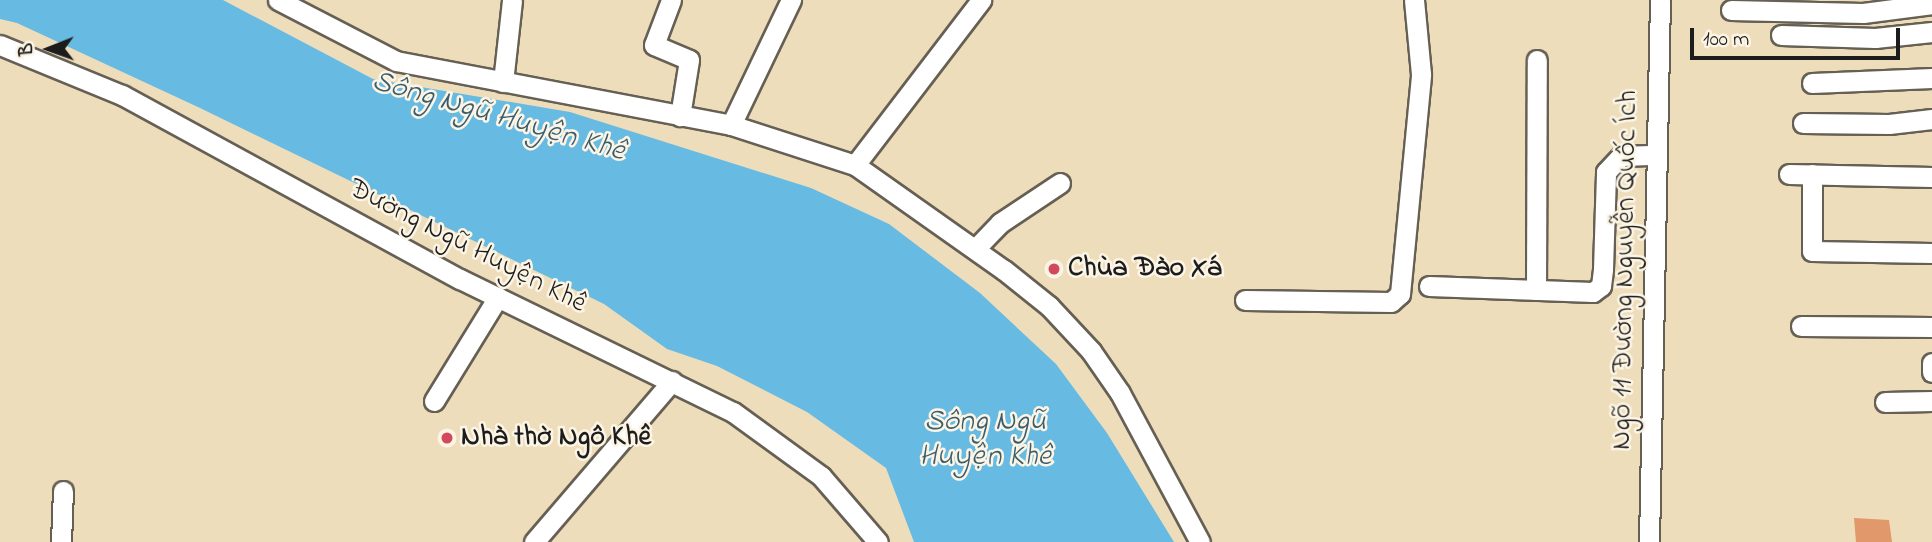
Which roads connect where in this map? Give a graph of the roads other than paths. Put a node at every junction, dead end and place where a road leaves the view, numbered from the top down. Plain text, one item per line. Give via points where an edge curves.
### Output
1 (278, 0) edge
2 (512, 0) edge
3 (671, 0) edge
4 (791, 0) edge
5 (981, 0) edge
6 (1414, 0) edge
7 (1660, 0) edge
8 (1932, 4) edge
9 (1731, 10) dead end
10 (1932, 32) edge
11 (1781, 35) dead end
12 (0, 45) edge
13 (1537, 60) dead end
14 (1932, 78) edge
15 (503, 82) junction
16 (1812, 83) dead end
17 (680, 116) junction
18 (1932, 119) edge
19 (1803, 123) dead end
20 (731, 125) junction
21 (1657, 155) junction
22 (855, 165) junction
23 (1789, 173) dead end
24 (1812, 174) junction
25 (1932, 177) edge
26 (1060, 183) dead end
27 (975, 249) junction
28 (1932, 253) edge
29 (1429, 286) dead end
30 (1536, 290) junction
31 (498, 297) junction
32 (1245, 300) dead end
33 (1801, 326) dead end
34 (1932, 327) edge
35 (1932, 363) edge
36 (1932, 372) edge
37 (672, 381) junction
38 (434, 401) dead end
39 (1932, 401) edge
40 (1885, 402) dead end
41 (63, 491) dead end
42 (61, 542) edge
43 (534, 542) edge
44 (878, 542) edge
45 (1200, 542) edge
46 (1649, 542) edge

1 - 15 street via 396,61
2 - 15 street
3 - 17 street via 654,45 689,60
4 - 20 street
5 - 22 street
6 - 32 street via 1420,87 1400,294 1391,302
7 - 21 street, Ngõ 11 Đường Nguyễn Quốc Ích
8 - 9 street via 1863,13
10 - 11 street via 1875,38
12 - 31 street, Đường Ngũ Huyện Khê via 122,94
13 - 30 street
14 - 16 street
15 - 17 street
17 - 20 street
18 - 19 street via 1889,124
20 - 22 street
21 - 30 street via 1621,156 1606,172 1601,286 1593,292
21 - 46 street, Ngõ 11 Đường Nguyễn Quốc Ích
22 - 27 street
23 - 24 street
24 - 25 street
24 - 28 street via 1812,251
26 - 27 street via 1000,223
27 - 45 street via 1049,306 1091,351 1120,393
29 - 30 street
31 - 37 street, Đường Ngũ Huyện Khê
31 - 38 street
33 - 34 street
35 - 36 street
37 - 43 street
37 - 44 street, Đường Ngũ Huyện Khê via 733,412 806,464
39 - 40 street
41 - 42 street

